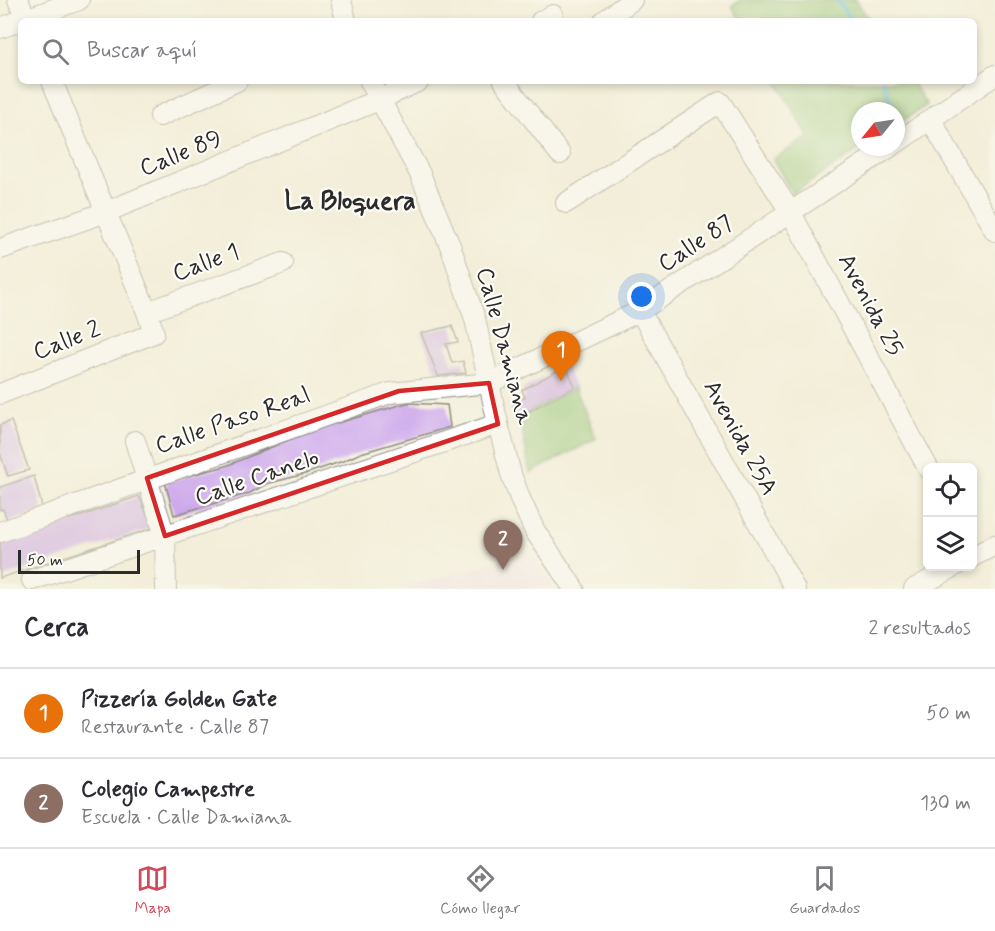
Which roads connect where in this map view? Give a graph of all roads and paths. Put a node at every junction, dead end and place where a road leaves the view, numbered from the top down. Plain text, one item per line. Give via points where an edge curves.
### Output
1 (79, 0) edge
2 (341, 0) edge
3 (632, 0) edge
4 (24, 13) edge
5 (345, 18) edge
6 (608, 18) edge
7 (0, 28) edge
8 (995, 75) edge
9 (53, 84) edge
10 (230, 84) edge
11 (371, 84) edge
12 (413, 84) edge
13 (506, 84) edge
14 (379, 100) junction
15 (160, 116) dead end
16 (931, 120) junction
17 (905, 137) edge
18 (560, 154) dead end
19 (876, 156) edge
20 (566, 203) dead end
21 (106, 212) junction
22 (791, 213) junction
23 (995, 231) edge
24 (0, 249) edge
25 (283, 262) dead end
26 (640, 311) junction
27 (147, 312) junction
28 (489, 383) junction
29 (0, 394) edge
30 (498, 424) junction
31 (135, 441) dead end
32 (924, 463) edge
33 (147, 478) junction
34 (0, 532) edge
35 (165, 536) junction
36 (995, 545) edge
37 (977, 553) edge
38 (66, 569) junction
39 (948, 571) edge
40 (32, 580) dead end
41 (67, 589) edge
42 (166, 589) edge
43 (574, 589) edge
44 (795, 589) edge
45 (914, 589) edge

1 - 4 street
2 - 5 street
3 - 6 street
4 - 7 street
8 - 16 street
9 - 21 street
10 - 15 street
11 - 14 street, Calle Damiana
12 - 14 street, Calle 89
13 - 18 street
14 - 21 street, Calle 89
14 - 28 street, Calle Damiana via 420,174 451,248 475,319
16 - 17 street
16 - 23 street
19 - 22 street, Calle 87
20 - 22 street, Avenida 25 via 720,102
21 - 24 street, Calle 89
21 - 27 street
22 - 26 street, Calle 87
22 - 32 street, Avenida 25
25 - 27 street, Calle 1
26 - 28 street, Calle 87
26 - 44 street, Avenida 25A
27 - 29 street, Calle 2 via 154,330 152,335
28 - 30 street, Calle Damiana
28 - 33 street, Calle Paso Real via 394,391
30 - 35 street, Calle Canelo
30 - 43 street, Calle Damiana via 521,501 535,531
31 - 33 street
33 - 34 street, Calle Paso Real
33 - 35 street
35 - 38 street, Calle Canelo
35 - 42 street
36 - 37 street
38 - 40 street, Calle Canelo
38 - 41 street
39 - 45 street

